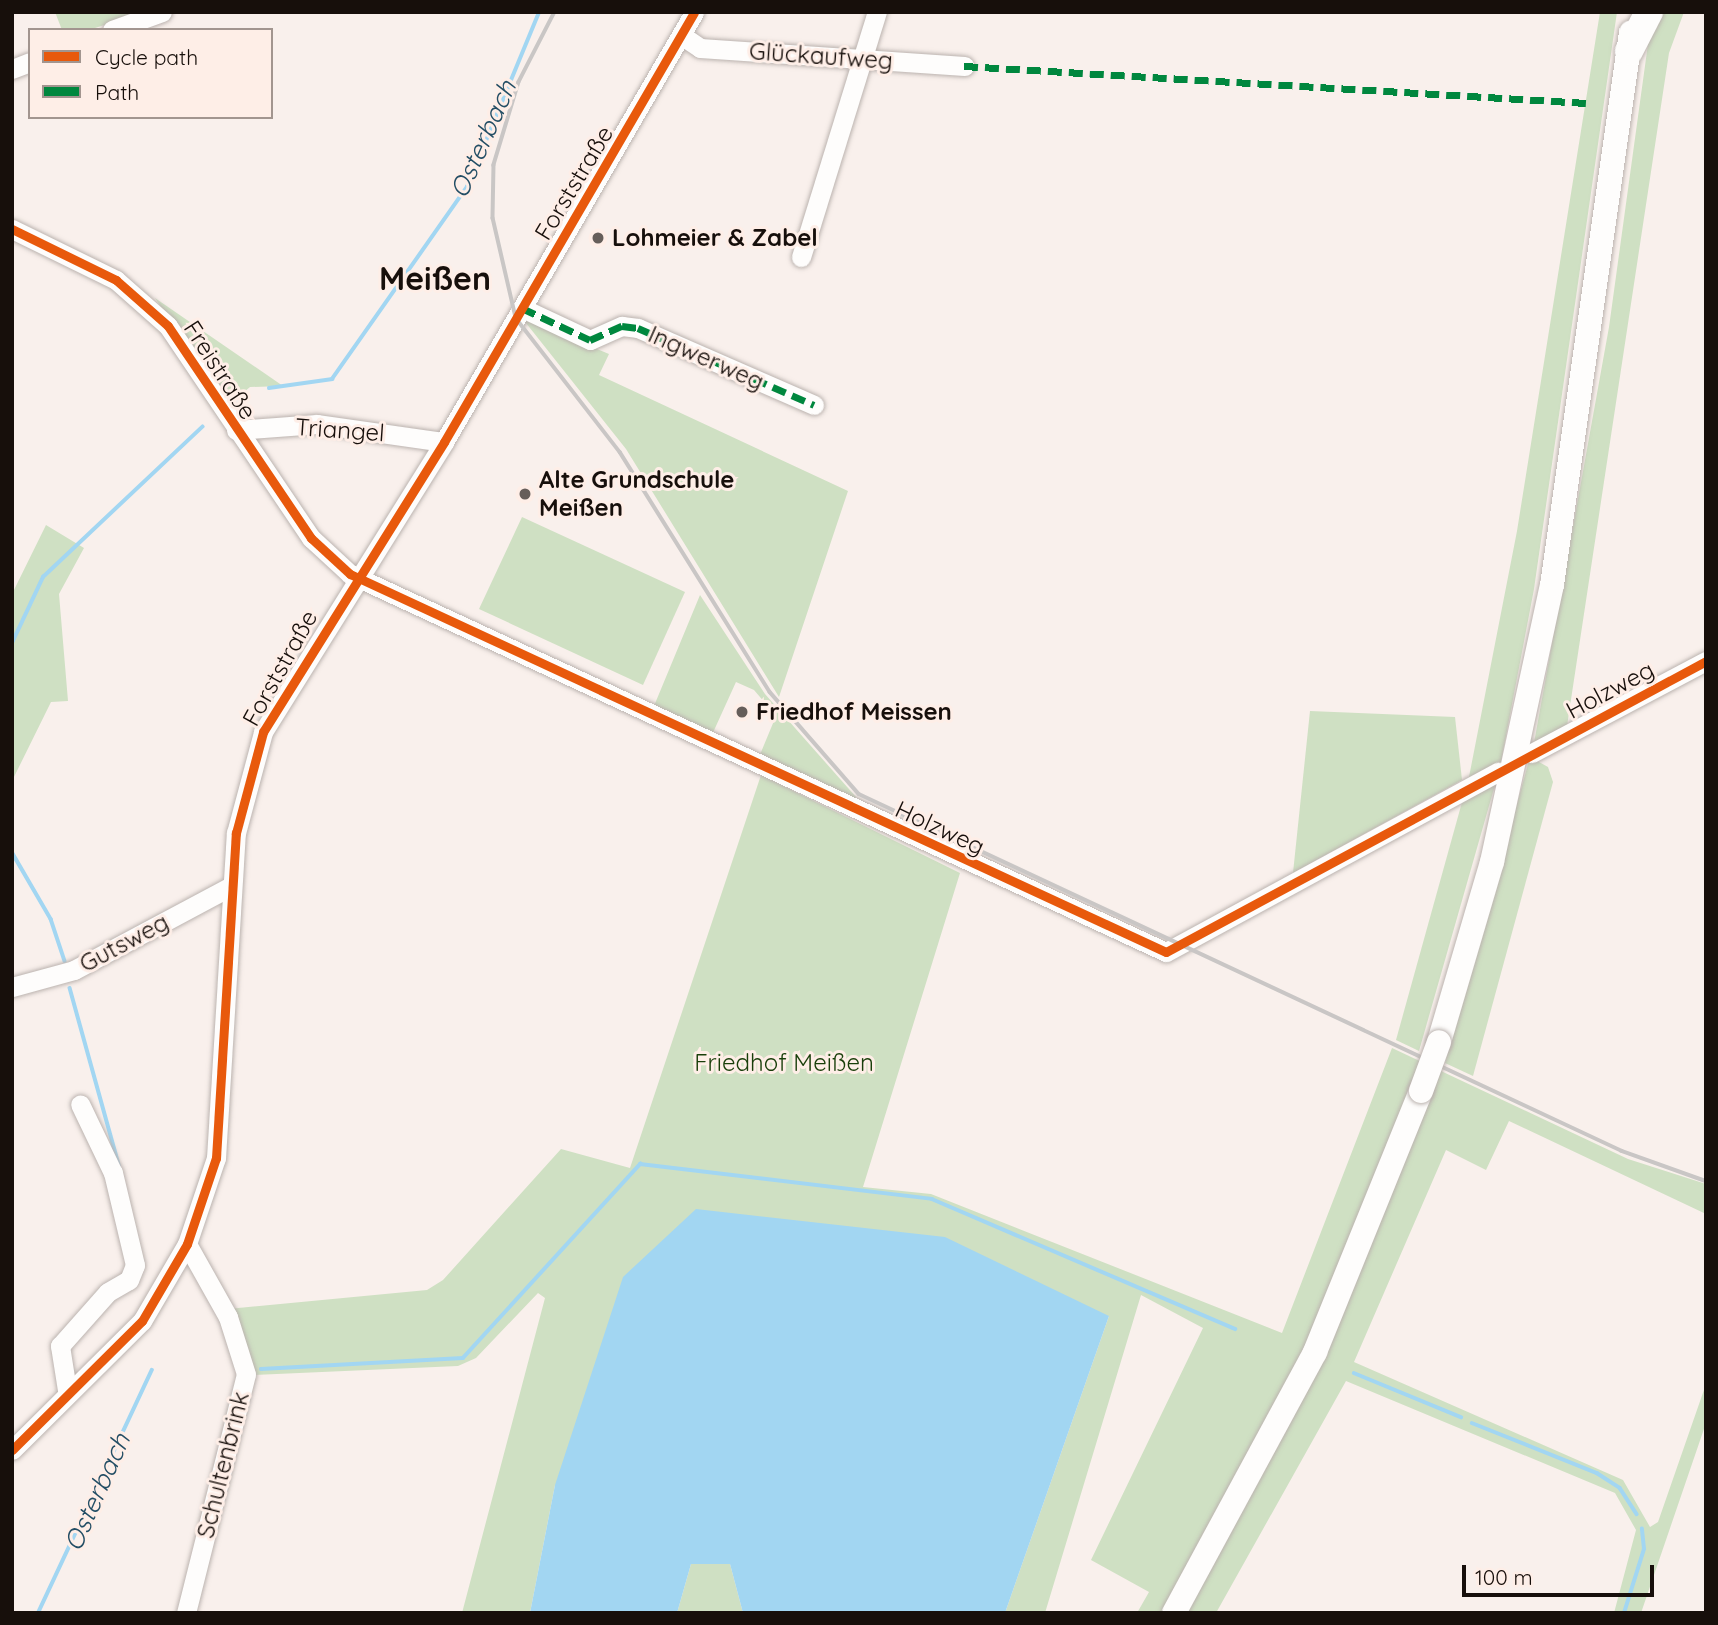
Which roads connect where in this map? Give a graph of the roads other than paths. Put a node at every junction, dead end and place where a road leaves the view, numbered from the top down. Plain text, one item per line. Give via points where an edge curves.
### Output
1 (162, 12) edge
2 (694, 12) edge
3 (877, 12) edge
4 (1634, 12) edge
5 (1649, 12) edge
6 (118, 28) edge
7 (681, 35) junction
8 (1629, 51) junction
9 (863, 60) junction
10 (964, 66) dead end
11 (12, 229) edge
12 (801, 257) dead end
13 (522, 308) junction
14 (814, 405) dead end
15 (236, 430) junction
16 (444, 442) junction
17 (356, 577) junction
18 (1706, 661) edge
19 (1532, 753) dead end
20 (1498, 772) dead end
21 (231, 886) junction
22 (12, 987) edge
23 (80, 1104) dead end
24 (187, 1244) junction
25 (66, 1390) junction
26 (12, 1450) edge
27 (186, 1613) edge
28 (1174, 1613) edge

1 - 6 street
2 - 7 street, Forststraße
3 - 9 street
4 - 8 main road
5 - 8 highway
7 - 9 street, Glückaufweg via 700,48
7 - 13 street, Forststraße
8 - 28 main road, bridge via 1552,585 1492,862 1439,1042 1315,1352
9 - 10 street, Glückaufweg
9 - 12 street
11 - 15 street, Freistraße via 82,261 145,303 188,352
13 - 14 street, Ingwerweg via 590,340 622,326 638,327
13 - 16 street, Forststraße
15 - 16 street, Triangel via 329,425
15 - 17 street, Freistraße via 311,538
16 - 17 street, Forststraße
17 - 20 street, Holzweg via 1166,953
17 - 21 street, Forststraße via 263,732 242,802
18 - 19 street, Holzweg
21 - 22 street, Gutsweg via 74,970
21 - 24 street, Forststraße via 224,1102 216,1158
23 - 25 street via 113,1173 135,1265 129,1280 108,1292 60,1346
24 - 25 street, Forststraße via 142,1321
24 - 27 street, Schultenbrink via 228,1317 246,1374
25 - 26 street, Forststraße

